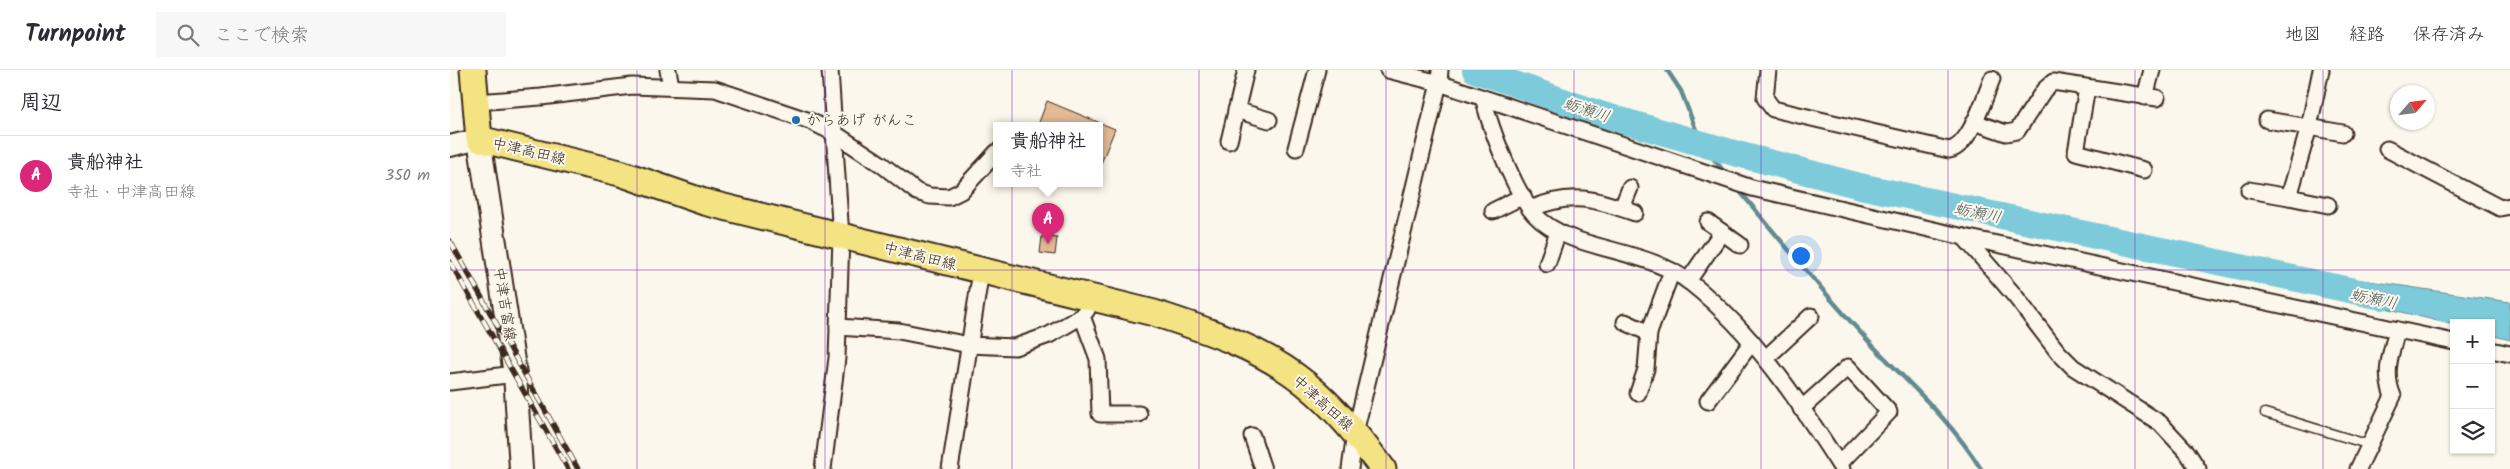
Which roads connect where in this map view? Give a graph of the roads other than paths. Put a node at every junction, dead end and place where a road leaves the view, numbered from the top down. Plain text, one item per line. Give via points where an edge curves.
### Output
1 (473, 70) edge
2 (668, 70) edge
3 (830, 70) edge
4 (1246, 70) edge
5 (1316, 70) edge
6 (1388, 70) edge
7 (1768, 70) edge
8 (2152, 70) edge
9 (2321, 70) edge
10 (1439, 77) edge
11 (1992, 79) dead end
12 (671, 86) junction
13 (2087, 88) junction
14 (1484, 100) junction
15 (477, 102) junction
16 (1236, 110) junction
17 (1269, 120) dead end
18 (2267, 120) dead end
19 (1974, 122) junction
20 (2309, 127) junction
21 (834, 133) junction
22 (2343, 133) dead end
23 (479, 139) junction
24 (1229, 141) dead end
25 (450, 146) edge
26 (1296, 148) dead end
27 (2388, 149) dead end
28 (993, 156) edge
29 (2144, 170) dead end
30 (1630, 188) dead end
31 (2250, 190) dead end
32 (2289, 197) junction
33 (1527, 202) junction
34 (2328, 205) dead end
35 (2510, 206) edge
36 (1493, 211) dead end
37 (1708, 222) dead end
38 (1558, 232) junction
39 (1722, 232) junction
40 (840, 237) junction
41 (1964, 237) junction
42 (1740, 245) dead end
43 (1547, 264) dead end
44 (981, 271) junction
45 (1672, 271) junction
46 (1688, 281) junction
47 (1089, 307) junction
48 (1811, 316) dead end
49 (1624, 322) dead end
50 (838, 327) junction
51 (2397, 330) junction
52 (1649, 333) junction
53 (2450, 341) edge
54 (2510, 341) edge
55 (1752, 342) junction
56 (969, 345) junction
57 (2495, 351) edge
58 (2510, 354) edge
59 (1766, 358) junction
60 (515, 374) junction
61 (450, 382) edge
62 (1638, 393) dead end
63 (1708, 401) dead end
64 (1801, 409) junction
65 (2265, 413) dead end
66 (1139, 414) dead end
67 (1355, 433) junction
68 (1252, 436) dead end
69 (2370, 445) junction
70 (1840, 467) edge
71 (521, 469) edge
72 (823, 469) edge
73 (950, 469) edge
74 (1262, 469) edge
75 (1350, 469) edge
76 (1384, 469) edge
77 (2198, 469) edge
78 (2359, 469) edge

1 - 15 main road, 中津高田線
2 - 12 street
3 - 21 street
4 - 16 street
5 - 26 street
6 - 10 street
7 - 19 street via 1765,98 1772,109 1949,150 1961,142
8 - 13 street via 2151,98
9 - 20 street
10 - 14 street
10 - 67 street
11 - 19 street
12 - 15 street via 632,86
12 - 21 street via 716,89 810,121
13 - 19 street via 2053,82 2044,90 2022,126 2014,132 2006,133
13 - 29 street via 2076,152
14 - 33 street via 1498,144
14 - 41 street via 1752,188
15 - 23 main road, 中津高田線
16 - 17 street
16 - 24 street
18 - 20 street
20 - 22 street
20 - 32 street
21 - 28 street via 917,192 930,196 949,197 961,192
21 - 40 street
23 - 25 street
23 - 40 main road, 中津高田線 via 620,173 704,202
23 - 60 main road, 中津吉富線
27 - 35 street via 2500,208
30 - 33 street via 1629,210 1586,198
31 - 32 street
32 - 34 street
33 - 36 street
33 - 38 street via 1535,216
37 - 39 street
38 - 43 street
38 - 45 street via 1648,259
39 - 42 street
39 - 46 street
40 - 44 main road, 中津高田線
40 - 50 street
41 - 51 street
41 - 77 street via 2073,367 2160,423
44 - 47 main road, 中津高田線
44 - 56 street
45 - 46 street
45 - 52 street
46 - 55 street
47 - 56 street via 1049,335 1015,346
47 - 66 street via 1098,359 1100,414
47 - 67 main road, 中津高田線 via 1154,312 1210,330 1253,350 1306,384
48 - 59 street
49 - 52 street
50 - 56 street via 899,331
50 - 72 street
51 - 53 street
51 - 69 street via 2387,369 2387,383 2393,396
52 - 62 street via 1646,369
54 - 58 street
55 - 59 street
55 - 63 street
56 - 73 street
57 - 58 street
59 - 64 street
60 - 61 street
60 - 71 main road, 中津吉富線
64 - 70 street
64 - 70 street via 1848,367 1890,412
65 - 69 lane
67 - 75 street
67 - 76 main road, 中津高田線
68 - 74 street
69 - 78 street

